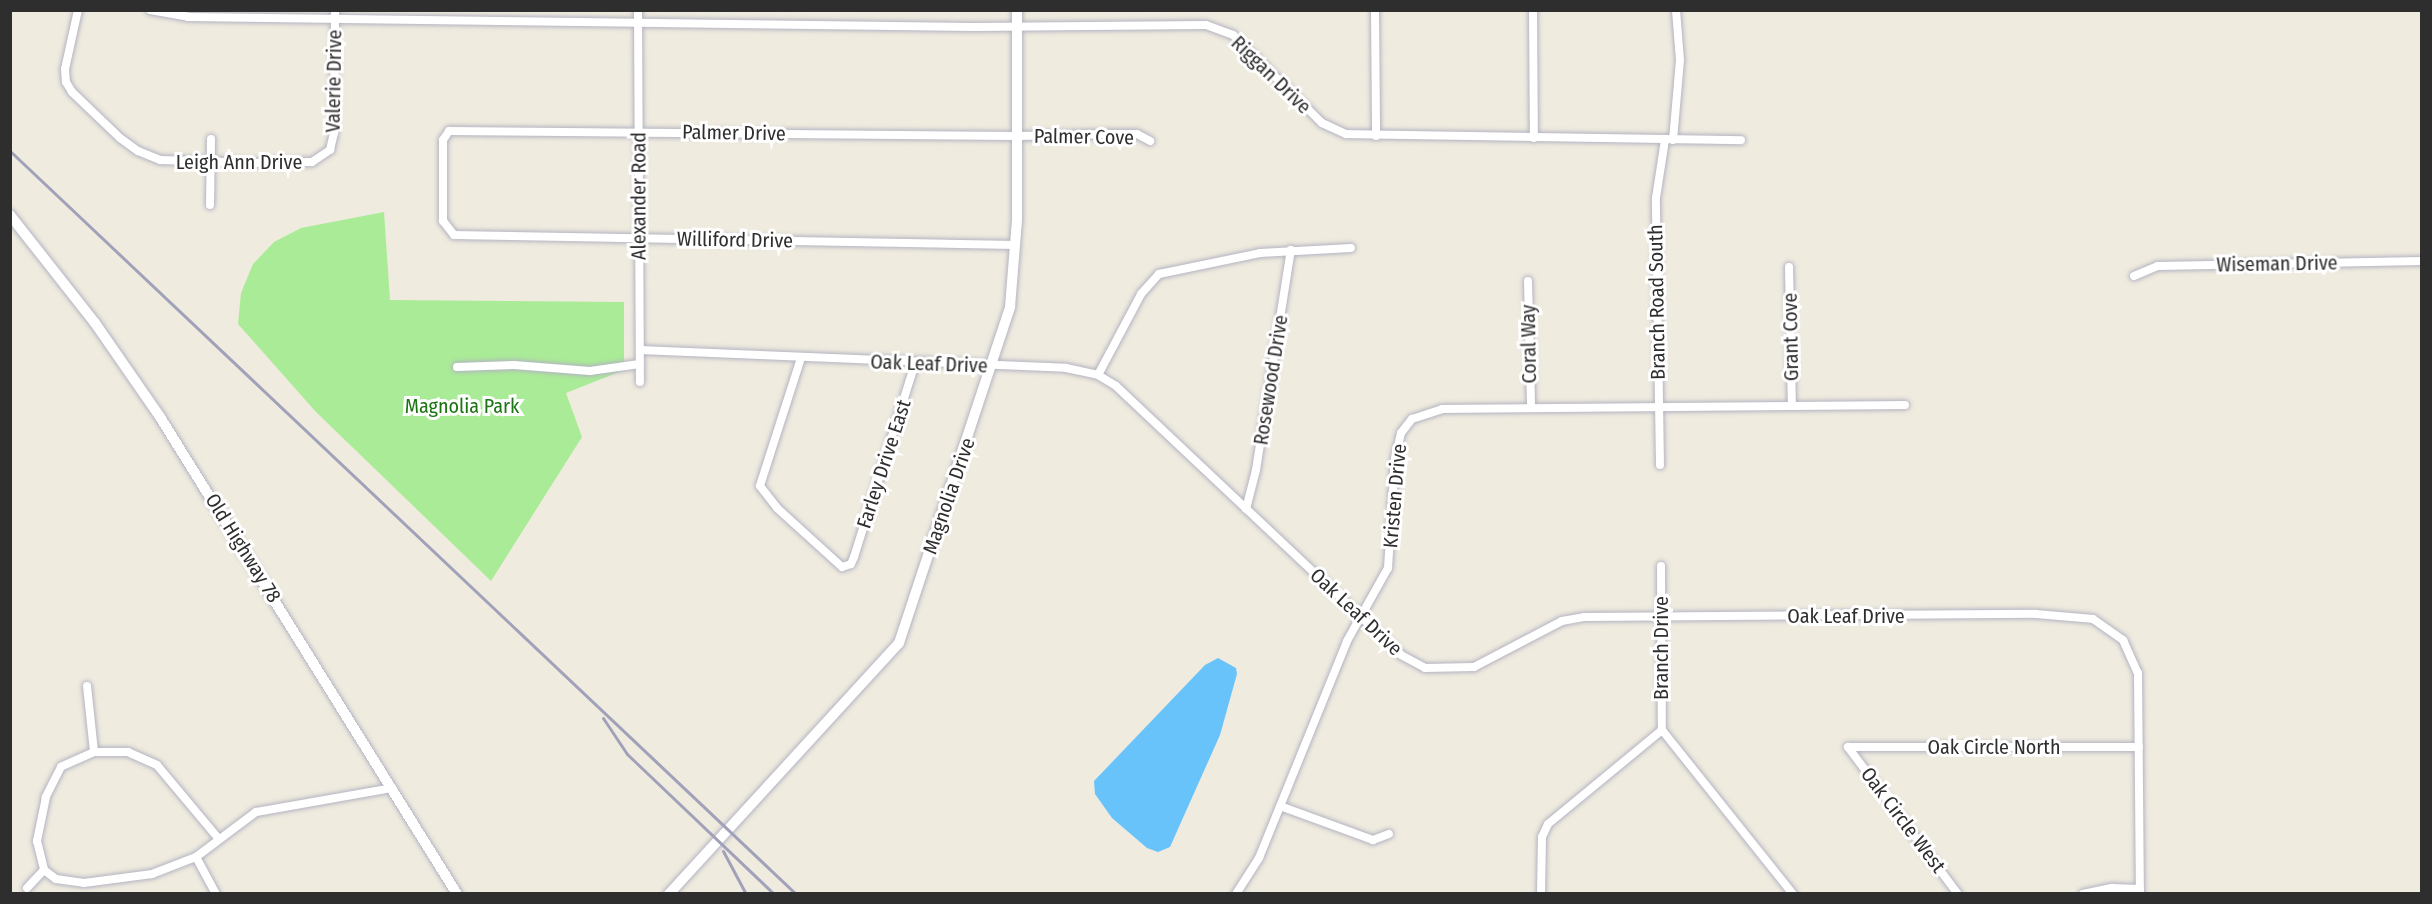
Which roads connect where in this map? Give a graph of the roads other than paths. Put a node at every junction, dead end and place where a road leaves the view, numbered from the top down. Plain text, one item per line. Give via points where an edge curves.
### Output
1 (78, 10) edge
2 (150, 10) edge
3 (638, 10) edge
4 (1017, 10) edge
5 (1375, 10) edge
6 (1533, 10) edge
7 (1676, 10) edge
8 (225, 14) edge
9 (335, 14) edge
10 (444, 14) edge
11 (638, 22) junction
12 (1017, 27) junction
13 (639, 132) junction
14 (1018, 136) junction
15 (1376, 136) junction
16 (1534, 138) junction
17 (211, 139) dead end
18 (1669, 140) junction
19 (1741, 140) dead end
20 (1150, 141) dead end
21 (330, 150) joint
22 (211, 162) junction
23 (210, 205) dead end
24 (10, 215) edge
25 (454, 235) joint
26 (639, 238) junction
27 (1016, 245) junction
28 (1351, 248) dead end
29 (1291, 250) junction
30 (2421, 261) edge
31 (1789, 267) dead end
32 (2134, 276) dead end
33 (1528, 281) dead end
34 (640, 350) junction
35 (801, 358) junction
36 (915, 363) junction
37 (640, 364) junction
38 (457, 366) dead end
39 (992, 366) junction
40 (1098, 375) junction
41 (640, 382) dead end
42 (1905, 405) dead end
43 (1659, 406) junction
44 (1792, 406) junction
45 (1531, 407) junction
46 (1660, 465) dead end
47 (1246, 509) junction
48 (1661, 566) dead end
49 (1360, 616) junction
50 (1661, 616) junction
51 (87, 686) dead end
52 (1662, 730) junction
53 (1848, 747) joint
54 (2139, 747) junction
55 (94, 752) junction
56 (392, 788) junction
57 (1280, 806) junction
58 (1389, 834) dead end
59 (218, 838) junction
60 (196, 857) junction
61 (44, 870) junction
62 (27, 888) dead end
63 (2140, 891) edge
64 (216, 894) edge
65 (457, 894) edge
66 (669, 894) edge
67 (1236, 894) edge
68 (1541, 894) edge
69 (1792, 894) edge
70 (1958, 894) edge
71 (2083, 894) edge

1 - 22 street, Leigh Ann Drive via 65,69 72,92 138,151 171,162
2 - 8 street, Riggan Drive via 188,17
3 - 11 street, Alexander Road
4 - 12 street, Magnolia Drive
5 - 15 street
6 - 16 street
7 - 18 street, Branch Road South via 1679,99
8 - 9 street, Riggan Drive
9 - 10 street, Riggan Drive
9 - 21 street, Valerie Drive via 334,133
10 - 11 street, Riggan Drive
11 - 12 street, Riggan Drive
11 - 13 street, Alexander Road
12 - 14 street, Magnolia Drive
12 - 15 street, Riggan Drive via 1215,27 1238,40 1327,127 1347,134
13 - 14 street, Palmer Drive
13 - 25 street, Palmer Drive via 449,130 443,140 442,216 444,225
13 - 26 street, Alexander Road
14 - 20 street, Palmer Cove via 1137,134
14 - 27 street, Magnolia Drive
15 - 16 street, Riggan Drive
16 - 18 street, Riggan Drive
17 - 22 street
18 - 19 street, Riggan Drive
18 - 43 street, Branch Road South via 1656,198
21 - 22 street, Leigh Ann Drive via 312,162
22 - 23 street
24 - 56 street, Old Highway 78 via 95,323 160,417
25 - 26 street, Williford Drive
26 - 27 street, Williford Drive
26 - 34 street, Alexander Road
27 - 39 street, Magnolia Drive via 1008,314
28 - 29 street
29 - 40 street via 1206,262 1159,274 1141,294
29 - 47 street, Rosewood Drive via 1256,471
30 - 32 street, Wiseman Drive via 2158,266
31 - 44 street, Grant Cove
33 - 45 street, Coral Way
34 - 35 street, Oak Leaf Drive
34 - 37 street, Alexander Road
35 - 36 street, Oak Leaf Drive
35 - 36 street, Farley Drive East via 777,440 761,478 761,490 842,567 851,564
36 - 39 street, Oak Leaf Drive
37 - 38 street via 590,371
37 - 41 street, Alexander Road
39 - 40 street, Oak Leaf Drive via 1079,368
39 - 66 street, Magnolia Drive via 899,643
40 - 47 street, Oak Leaf Drive via 1116,386
42 - 44 street, Kristen Drive
43 - 44 street, Kristen Drive
43 - 45 street, Kristen Drive
43 - 46 street, Branch Road South
45 - 49 street, Kristen Drive via 1433,410 1418,415 1403,428 1395,459 1390,562
47 - 49 street, Oak Leaf Drive
48 - 50 street, Branch Drive
49 - 50 street, Oak Leaf Drive via 1415,664 1454,670 1482,664 1568,619
49 - 57 street, Kristen Drive
50 - 52 street, Branch Drive
50 - 54 street, Oak Leaf Drive via 2084,616 2108,627 2122,640 2135,664
51 - 55 street
52 - 68 street via 1554,817 1542,837
52 - 69 street
53 - 54 street, Oak Circle North
53 - 70 street, Oak Circle West
54 - 63 street, Oak Leaf Drive
55 - 59 street via 136,752 152,761
55 - 61 street via 61,767 50,785 37,841
56 - 59 street via 268,808 247,816
56 - 65 street, Old Highway 78
57 - 58 street via 1373,840
57 - 67 street, Kristen Drive via 1251,873
59 - 60 street
60 - 61 street via 162,872 134,877 72,882 56,879
60 - 64 street
61 - 62 street
63 - 71 street via 2112,888

